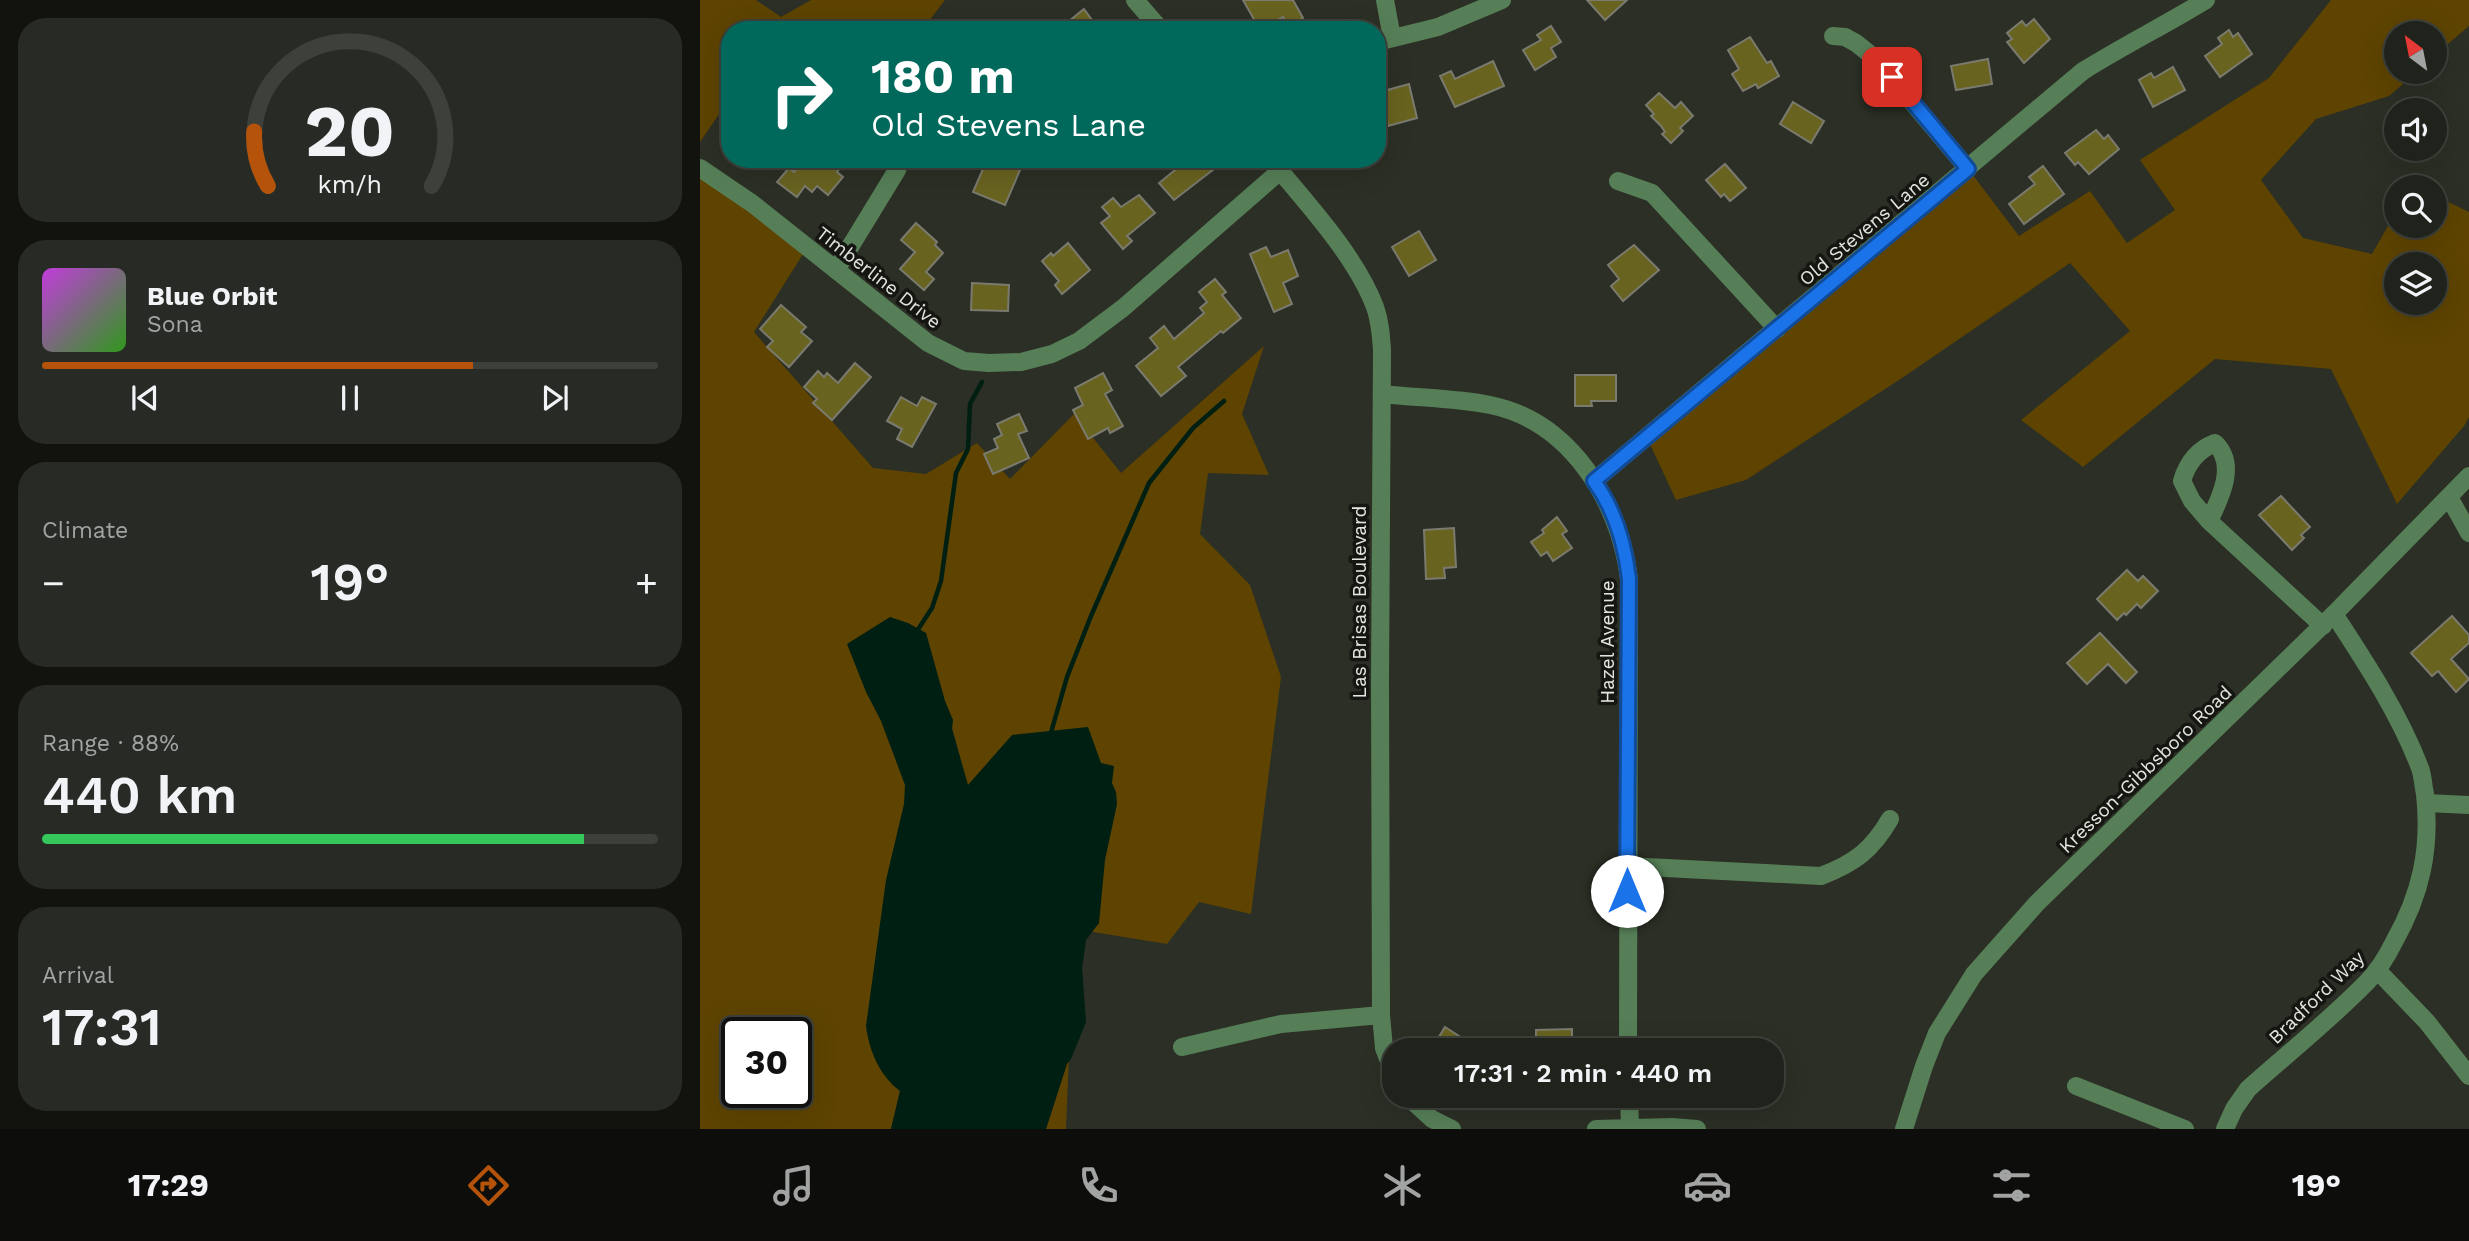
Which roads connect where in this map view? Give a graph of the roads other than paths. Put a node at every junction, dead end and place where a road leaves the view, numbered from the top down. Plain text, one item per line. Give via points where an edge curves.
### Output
1 (1135, 0) edge
2 (1385, 0) edge
3 (1502, 0) edge
4 (2206, 0) edge
5 (1153, 21) edge
6 (1385, 21) edge
7 (1833, 36) dead end
8 (1386, 40) edge
9 (700, 168) edge
10 (898, 168) edge
11 (1272, 168) edge
12 (1277, 168) edge
13 (1968, 169) junction
14 (1618, 181) dead end
15 (836, 270) junction
16 (1777, 329) junction
17 (1382, 394) junction
18 (2469, 476) edge
19 (1594, 481) junction
20 (2449, 497) junction
21 (2209, 520) dead end
22 (2469, 533) edge
23 (2328, 620) junction
24 (2426, 803) junction
25 (2469, 805) edge
26 (1890, 819) dead end
27 (1627, 866) junction
28 (2377, 970) junction
29 (1381, 1015) junction
30 (1383, 1038) edge
31 (1628, 1038) edge
32 (1182, 1047) dead end
33 (2469, 1076) edge
34 (2076, 1086) dead end
35 (1420, 1108) edge
36 (1629, 1108) edge
37 (1630, 1127) junction
38 (1452, 1129) edge
39 (1596, 1129) edge
40 (1697, 1129) edge
41 (1904, 1129) edge
42 (2185, 1129) edge
43 (2225, 1129) edge

1 - 5 street
2 - 6 street
3 - 8 street via 1438,27
4 - 13 street, Old Stevens Lane via 2083,71
7 - 13 street via 1845,37 1876,59
9 - 15 street, Timberline Drive
10 - 15 street
11 - 15 street, Timberline Drive via 1124,307 1079,341 1021,362 964,361 928,343
12 - 17 street, Las Brisas Boulevard via 1346,254 1375,307 1380,324
13 - 16 street, Old Stevens Lane
14 - 16 street via 1652,193
16 - 19 street, Old Stevens Lane
17 - 19 street, Hazel Avenue via 1491,405 1523,417 1563,442
17 - 29 street, Las Brisas Boulevard
18 - 20 street, Kresson-Gibbsboro Road
19 - 27 street, Hazel Avenue via 1615,519 1629,579
20 - 22 street
20 - 23 street, Kresson-Gibbsboro Road
21 - 23 street, Bradford Way
23 - 24 street, Bradford Way via 2369,668 2397,719 2422,770
23 - 41 street, Kresson-Gibbsboro Road via 2038,903 1968,981 1937,1032
24 - 25 street
24 - 28 street, Bradford Way via 2421,880 2406,920
26 - 27 street via 1877,842 1861,856 1821,876
27 - 31 street, Hazel Avenue
28 - 33 street via 2427,1022
28 - 43 street, Bradford Way via 2248,1089
29 - 30 street, Las Brisas Boulevard
29 - 32 street via 1281,1024
34 - 42 street
35 - 38 street
36 - 37 street
37 - 39 street
37 - 40 street

